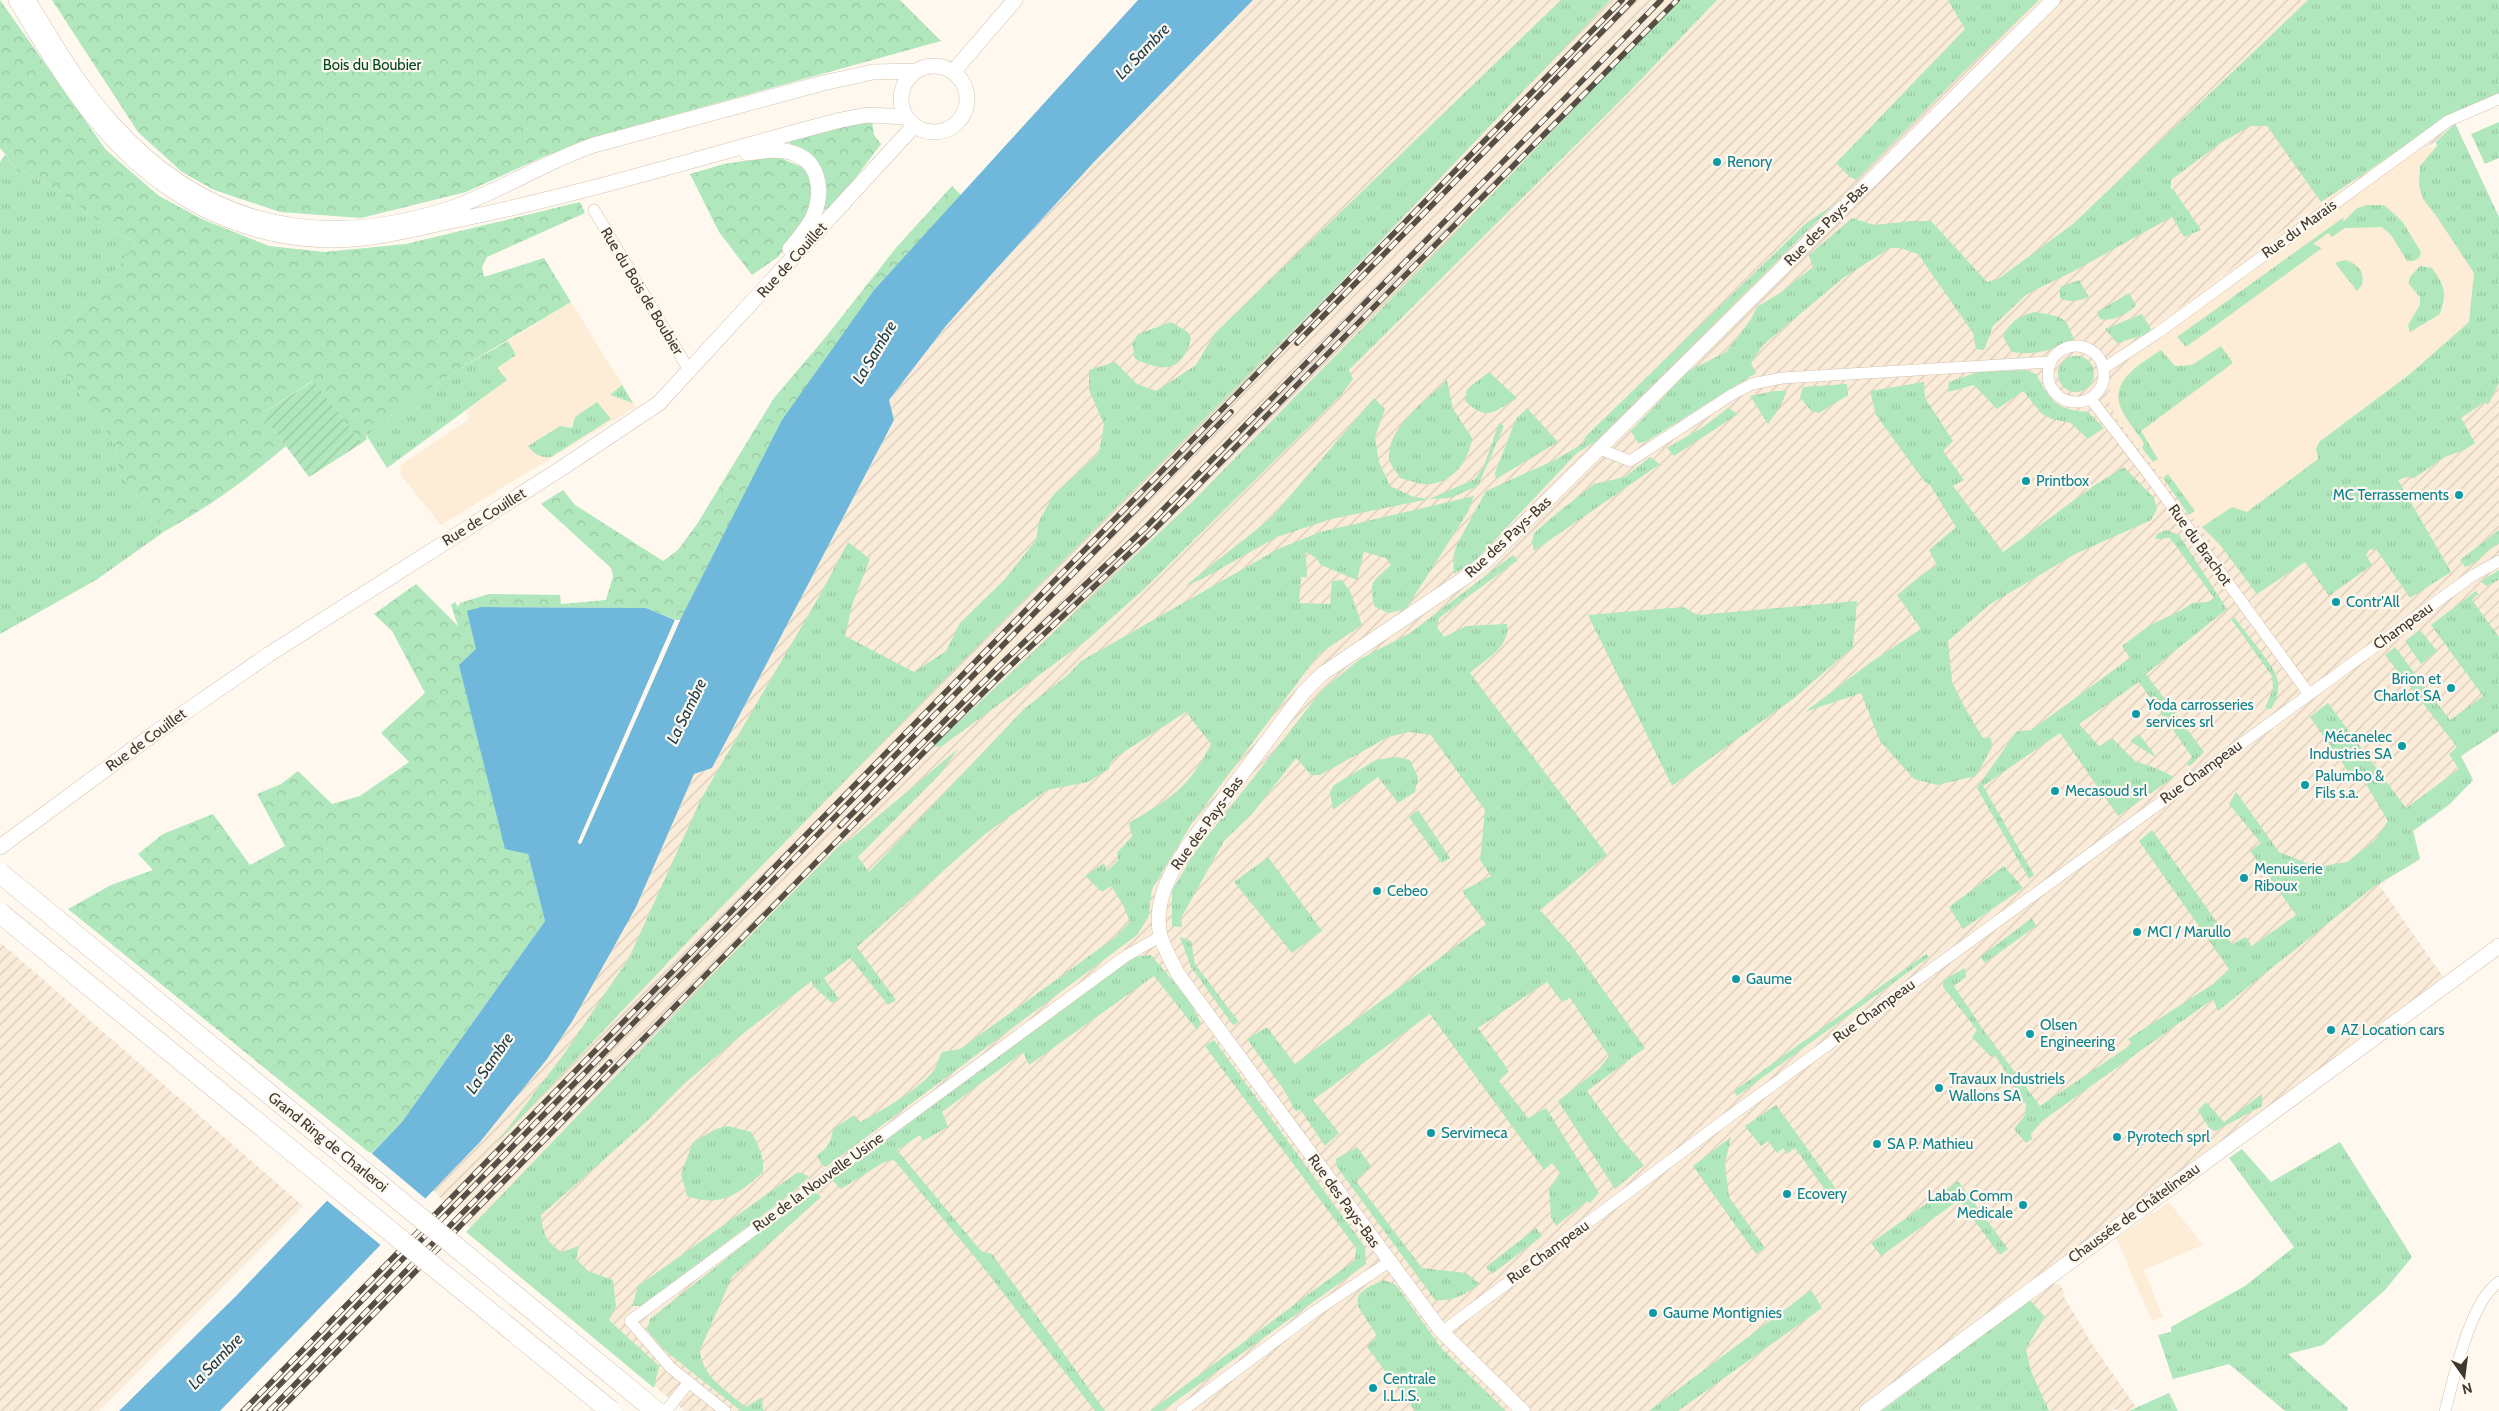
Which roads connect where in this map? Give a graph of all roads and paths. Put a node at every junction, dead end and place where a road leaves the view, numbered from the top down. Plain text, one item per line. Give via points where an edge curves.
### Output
1 (16, 0) edge
2 (28, 0) edge
3 (1015, 0) edge
4 (2053, 0) edge
5 (916, 71) junction
6 (953, 72) junction
7 (2499, 99) edge
8 (910, 122) junction
9 (682, 163) junction
10 (594, 210) dead end
11 (782, 272) junction
12 (2049, 362) junction
13 (2104, 368) junction
14 (690, 372) junction
15 (2090, 398) junction
16 (1600, 449) junction
17 (2499, 561) edge
18 (2309, 694) junction
19 (0, 847) edge
20 (0, 873) edge
21 (0, 912) edge
22 (1161, 936) junction
23 (2499, 946) edge
24 (1389, 1262) junction
25 (2499, 1282) edge
26 (1442, 1332) junction
27 (689, 1382) junction
28 (610, 1411) edge
29 (656, 1411) edge
30 (666, 1411) edge
31 (725, 1411) edge
32 (1182, 1411) edge
33 (1523, 1411) edge
34 (1867, 1411) edge
35 (2444, 1411) edge

1 - 9 main road via 82,104 137,163 169,189 203,209 274,234 324,240 392,234 520,206
2 - 5 main road via 92,98 144,155 214,202 261,220 302,228 345,230 423,216 450,208 594,145 823,83 873,72
3 - 6 main road
4 - 16 street, Rue des Pays-Bas
5 - 6 main road via 939,67
5 - 8 main road via 902,92 901,104
6 - 8 main road via 965,88 967,99 965,110 956,123 947,130 936,132 924,131
7 - 13 street, Rue du Marais via 2448,121 2167,326
8 - 9 main road via 867,115
8 - 11 main road, Rue de Couillet
9 - 11 main road via 781,150 806,160 814,170 820,195 812,219 787,253
10 - 14 street, Rue du Bois de Boubier
11 - 14 main road, Rue de Couillet
12 - 13 street via 2060,350 2077,345 2093,351
12 - 15 street via 2047,378 2060,398 2075,402
12 - 16 street via 1782,378 1752,384 1731,395 1630,461
13 - 15 street via 2101,387
14 - 19 main road, Rue de Couillet via 660,403 268,655
15 - 18 street, Rue du Brachot
16 - 22 street, Rue des Pays-Bas via 1486,561 1322,674 1304,692 1172,870 1164,889
17 - 18 street, Champeau via 2472,576
18 - 26 street, Rue Champeau via 1734,1114
20 - 29 highway, Grand Ring de Charleroi, bridge
21 - 28 highway, Grand Ring de Charleroi, bridge
22 - 24 street, Rue des Pays-Bas via 1178,974
22 - 27 street, Rue de la Nouvelle Usine via 1126,956 630,1321 671,1368
23 - 34 main road, Chaussée de Châtelineau
24 - 26 street, Rue des Pays-Bas
24 - 32 street via 1314,1312
25 - 35 street via 2493,1286 2473,1318
26 - 33 street, Rue des Pays-Bas
27 - 30 street
27 - 31 street

